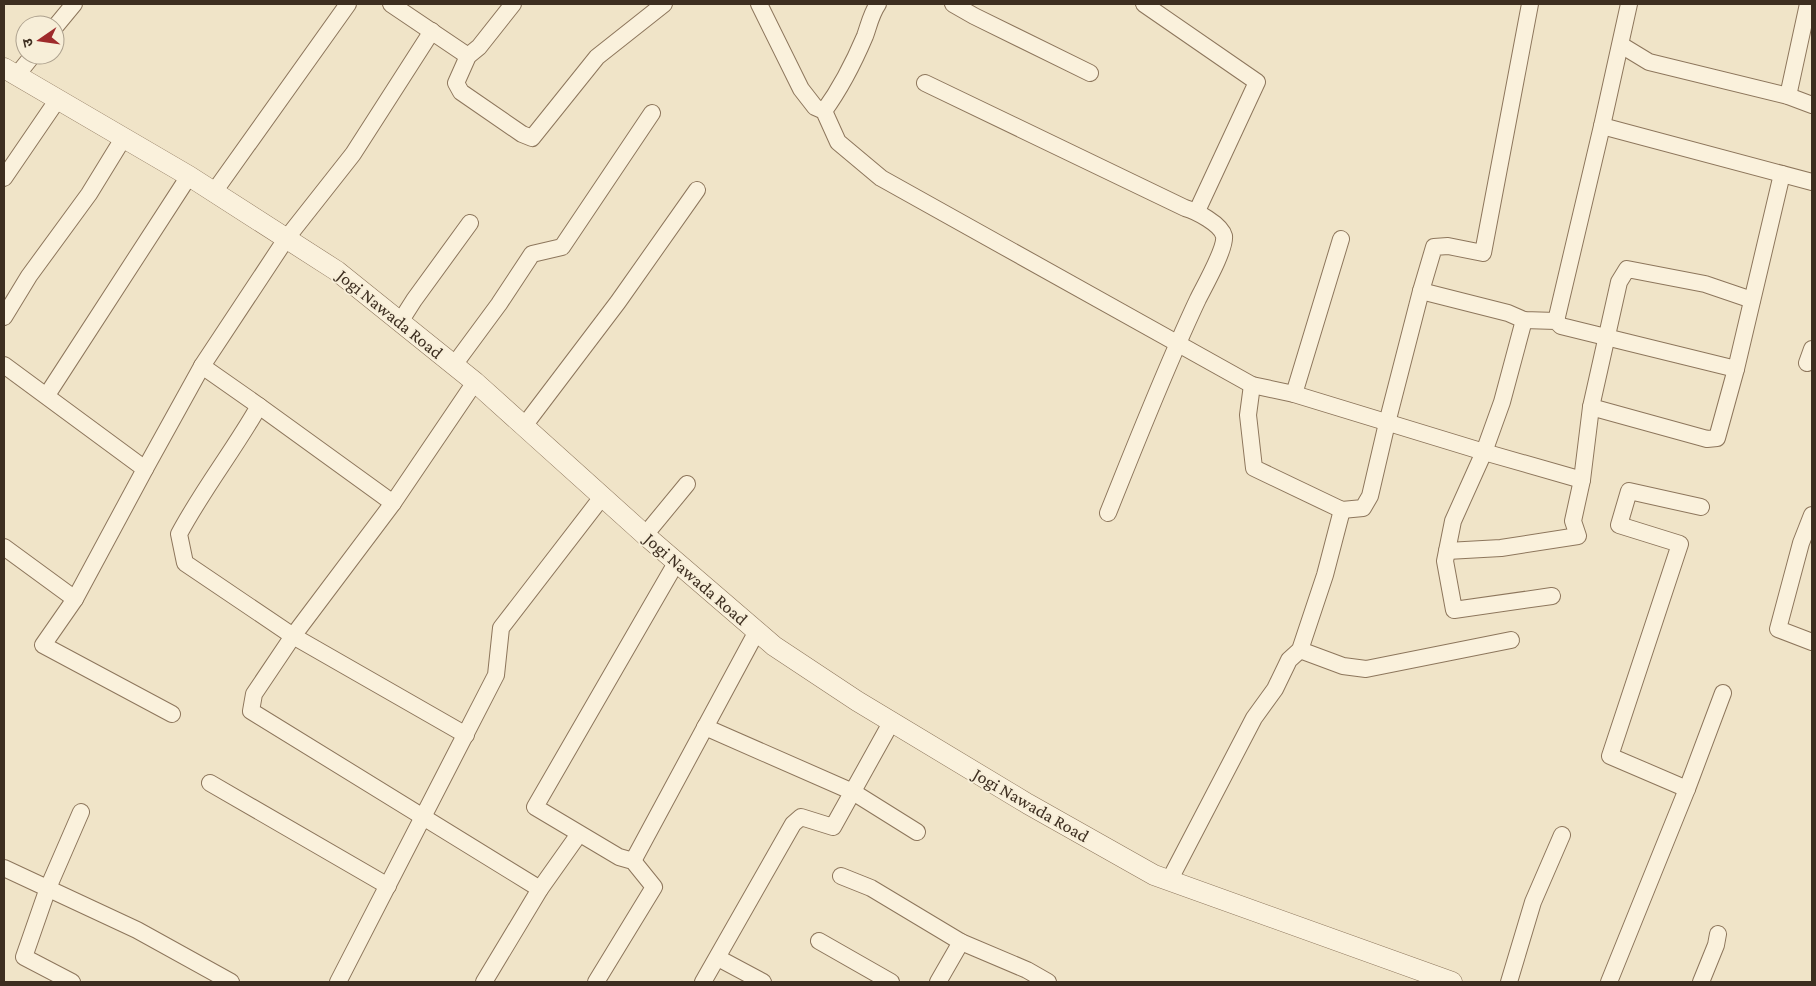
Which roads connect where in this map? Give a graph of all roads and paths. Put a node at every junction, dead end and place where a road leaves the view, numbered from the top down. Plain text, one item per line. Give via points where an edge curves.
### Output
1 (74, 4) edge
2 (391, 4) edge
3 (513, 4) edge
4 (664, 4) edge
5 (759, 4) edge
6 (878, 4) edge
7 (953, 4) edge
8 (1144, 4) edge
9 (1530, 4) edge
10 (1629, 4) edge
11 (1808, 4) edge
12 (343, 6) edge
13 (65, 15) edge
14 (432, 31) junction
15 (1620, 45) junction
16 (468, 56) junction
17 (10, 72) edge
18 (1090, 73) dead end
19 (925, 83) dead end
20 (1788, 96) junction
21 (58, 99) junction
22 (1812, 105) edge
23 (824, 111) junction
24 (652, 113) dead end
25 (1602, 126) junction
26 (124, 137) junction
27 (1782, 174) junction
28 (188, 176) junction
29 (4, 178) edge
30 (1812, 182) edge
31 (697, 190) dead end
32 (214, 192) junction
33 (1197, 211) junction
34 (470, 223) dead end
35 (286, 239) junction
36 (1341, 239) dead end
37 (1421, 291) junction
38 (1752, 300) junction
39 (4, 317) edge
40 (1524, 320) junction
41 (1556, 321) junction
42 (400, 322) junction
43 (1606, 338) junction
44 (1177, 344) junction
45 (4, 365) edge
46 (454, 365) junction
47 (202, 366) junction
48 (1736, 369) junction
49 (475, 382) junction
50 (1252, 385) junction
51 (1294, 394) junction
52 (47, 395) junction
53 (259, 406) junction
54 (1591, 407) junction
55 (1387, 423) junction
56 (524, 426) junction
57 (1484, 452) junction
58 (145, 469) junction
59 (1582, 480) junction
60 (687, 484) dead end
61 (602, 497) junction
62 (393, 503) junction
63 (1701, 507) dead end
64 (1342, 510) junction
65 (1108, 513) dead end
66 (1812, 515) edge
67 (645, 536) junction
68 (4, 547) edge
69 (1447, 551) junction
70 (676, 562) junction
71 (1552, 596) dead end
72 (75, 599) junction
73 (757, 631) junction
74 (293, 636) junction
75 (1511, 640) dead end
76 (1812, 642) edge
77 (1300, 650) junction
78 (1723, 693) dead end
79 (172, 714) dead end
80 (892, 722) junction
81 (705, 727) junction
82 (466, 735) junction
83 (210, 783) dead end
84 (1687, 789) junction
85 (853, 792) junction
86 (80, 812) dead end
87 (424, 817) junction
88 (917, 832) dead end
89 (579, 834) junction
90 (1562, 835) dead end
91 (632, 861) junction
92 (4, 868) edge
93 (841, 876) dead end
94 (1169, 881) junction
95 (388, 886) junction
96 (48, 888) junction
97 (540, 889) junction
98 (1718, 934) dead end
99 (819, 941) dead end
100 (961, 942) junction
101 (718, 958) junction
102 (72, 982) edge
103 (231, 982) edge
104 (338, 982) edge
105 (484, 982) edge
106 (596, 982) edge
107 (703, 982) edge
108 (764, 982) edge
109 (891, 982) edge
110 (938, 982) edge
111 (1048, 982) edge
112 (1452, 982) edge
113 (1509, 982) edge
114 (1609, 982) edge
115 (1701, 982) edge

1 - 13 street
2 - 14 street
3 - 16 street
4 - 16 street via 597,57 532,138 461,92 456,83
5 - 23 street via 801,89 815,107
6 - 23 street via 835,96
7 - 18 street
8 - 33 street via 1257,82
9 - 37 street via 1483,253 1434,246
10 - 15 street
11 - 20 street
12 - 32 street
14 - 16 street
14 - 35 street via 353,154
15 - 20 street via 1649,62
15 - 25 street
17 - 21 street, Jogi Nawada Road
19 - 33 street
20 - 22 street
21 - 26 street, Jogi Nawada Road
21 - 29 street
23 - 44 street via 838,142 881,178
24 - 46 street via 562,247 532,254
25 - 27 street
25 - 41 street
26 - 28 street, Jogi Nawada Road
26 - 39 street
27 - 30 street
27 - 38 street
28 - 32 street, Jogi Nawada Road
28 - 52 street
31 - 56 street via 618,302
32 - 35 street, Jogi Nawada Road
33 - 44 street via 1218,227 1224,239
34 - 42 street
35 - 42 street, Jogi Nawada Road via 337,271
35 - 47 street
36 - 51 street
37 - 40 street
37 - 55 street
38 - 43 street via 1705,284 1627,270 1618,282
38 - 48 street
40 - 41 street
40 - 57 street via 1502,402
41 - 43 street via 1561,326
42 - 46 street, Jogi Nawada Road
43 - 48 street
43 - 54 street
44 - 50 street
44 - 65 street
45 - 52 street
46 - 49 street, Jogi Nawada Road
47 - 53 street
47 - 58 street
48 - 54 street via 1717,438 1707,439
49 - 56 street, Jogi Nawada Road
49 - 62 street
50 - 51 street
50 - 64 street via 1248,415 1254,468
51 - 55 street
52 - 58 street
53 - 62 street
53 - 74 street via 179,534 186,563
54 - 59 street
55 - 57 street
55 - 64 street via 1370,496 1363,508
56 - 61 street, Jogi Nawada Road
57 - 59 street
57 - 69 street via 1453,521
58 - 72 street
59 - 69 street via 1573,521 1578,536 1501,548
60 - 67 street
61 - 67 street, Jogi Nawada Road
61 - 82 street via 501,628 496,675
62 - 74 street
63 - 84 street via 1629,490 1619,525 1680,544 1610,756
64 - 77 street
66 - 76 street via 1801,543 1778,629
67 - 70 street, Jogi Nawada Road
68 - 72 street
69 - 71 street via 1445,561 1454,610
70 - 73 street, Jogi Nawada Road
70 - 89 street via 535,807
72 - 79 street via 43,644
73 - 80 street, Jogi Nawada Road via 774,646
73 - 81 street
74 - 82 street
74 - 87 street via 254,694 251,711
75 - 77 street via 1366,669 1343,666
77 - 94 street via 1289,660 1275,689 1254,718
78 - 84 street
80 - 85 street
80 - 94 street, Jogi Nawada Road via 1028,804
81 - 85 street
81 - 91 street
82 - 87 street
83 - 95 street
84 - 114 street
85 - 88 street
85 - 101 street via 834,827 801,817 793,824
86 - 96 street
87 - 95 street
87 - 97 street
89 - 91 street
89 - 97 street
90 - 113 street via 1533,902
91 - 106 street via 654,887
92 - 96 street
93 - 100 street via 871,888
94 - 112 street, Jogi Nawada Road
95 - 104 street
96 - 102 street via 24,957
96 - 103 street via 137,930
97 - 105 street
98 - 115 street
99 - 109 street
100 - 110 street
100 - 111 street
101 - 107 street
101 - 108 street

